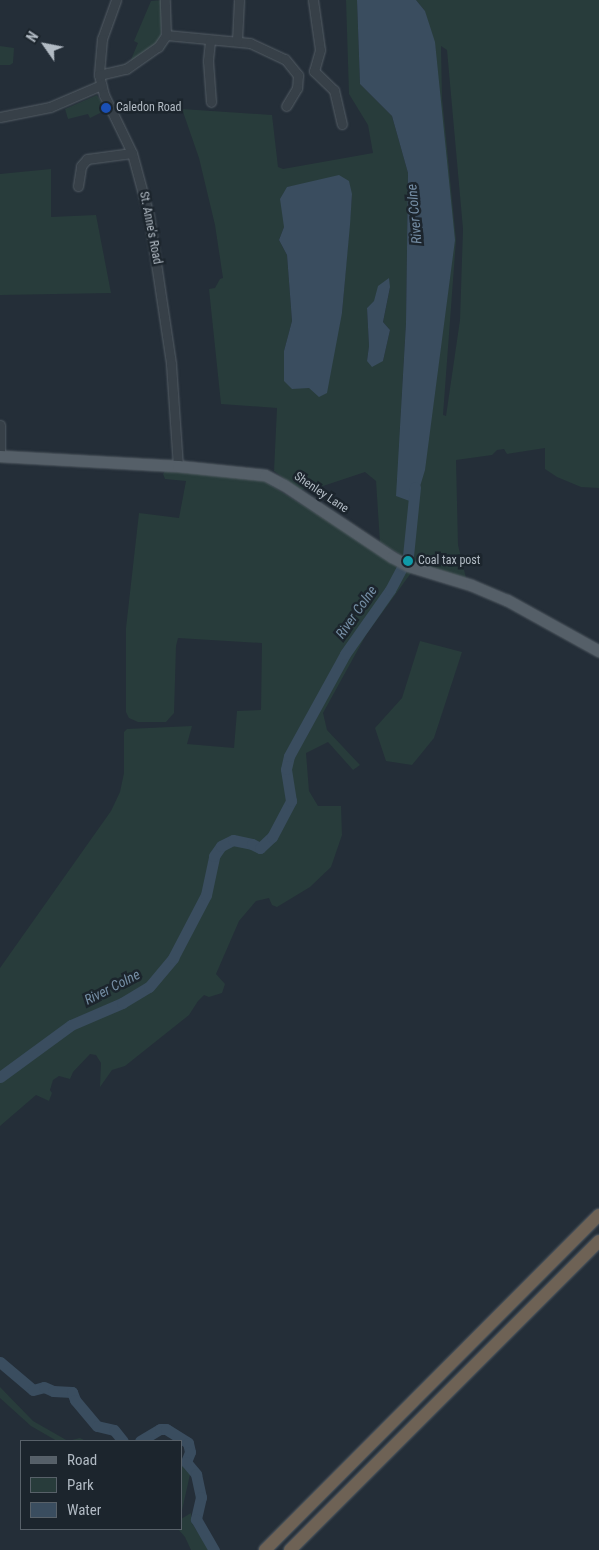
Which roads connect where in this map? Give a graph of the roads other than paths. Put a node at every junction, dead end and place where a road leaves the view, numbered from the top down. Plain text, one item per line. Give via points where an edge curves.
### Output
1 (116, 0) edge
2 (164, 0) edge
3 (239, 0) edge
4 (313, 0) edge
5 (166, 35) junction
6 (210, 41) junction
7 (238, 41) junction
8 (314, 70) junction
9 (99, 75) junction
10 (298, 75) junction
11 (101, 85) junction
12 (211, 102) dead end
13 (286, 106) dead end
14 (0, 117) edge
15 (342, 124) dead end
16 (132, 153) junction
17 (78, 186) dead end
18 (0, 425) edge
19 (0, 443) edge
20 (0, 451) edge
21 (0, 456) edge
22 (178, 466) junction
23 (599, 651) edge
24 (599, 1215) edge
25 (599, 1240) edge
26 (266, 1550) edge
27 (290, 1550) edge

1 - 9 street, St. Anne's Road via 102,39
2 - 5 street
3 - 7 street
4 - 8 street via 320,50
5 - 6 street
5 - 9 street via 158,48 138,62 120,72
6 - 7 street
6 - 12 street
7 - 10 street via 260,46 284,59
8 - 10 street
8 - 15 street via 334,90
9 - 11 street, St. Anne's Road
10 - 13 street via 297,88
11 - 14 street via 50,107
11 - 16 street, St. Anne's Road
16 - 17 street via 90,158 82,163
16 - 22 street, St. Anne's Road via 156,251 171,364
18 - 19 street
19 - 20 street
21 - 22 main road, Shenley Lane
22 - 23 main road, Shenley Lane via 266,475 409,566 507,600
24 - 26 highway
25 - 27 highway

